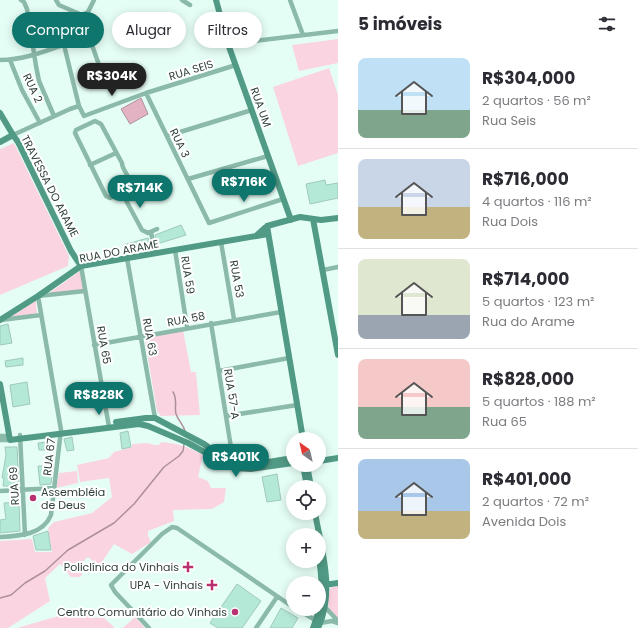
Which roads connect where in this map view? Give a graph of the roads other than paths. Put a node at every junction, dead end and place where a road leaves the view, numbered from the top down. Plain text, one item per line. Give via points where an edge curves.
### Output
1 (21, 0) edge
2 (56, 0) edge
3 (94, 0) edge
4 (182, 0) edge
5 (216, 0) edge
6 (290, 0) edge
7 (190, 6) dead end
8 (219, 12) edge
9 (338, 31) edge
10 (303, 35) junction
11 (262, 40) edge
12 (55, 48) edge
13 (65, 48) edge
14 (93, 48) edge
15 (230, 48) edge
16 (34, 55) junction
17 (0, 60) edge
18 (10, 60) junction
19 (236, 65) junction
20 (100, 68) dead end
21 (146, 93) junction
22 (79, 106) junction
23 (252, 110) junction
24 (0, 113) edge
25 (54, 116) junction
26 (40, 123) junction
27 (13, 135) junction
28 (167, 136) junction
29 (0, 142) edge
30 (116, 152) junction
31 (268, 156) junction
32 (90, 165) junction
33 (188, 179) junction
34 (122, 193) junction
35 (283, 199) junction
36 (338, 218) edge
37 (313, 219) junction
38 (291, 220) junction
39 (267, 226) junction
40 (157, 229) dead end
41 (151, 232) junction
42 (268, 234) junction
43 (256, 236) junction
44 (221, 242) junction
45 (174, 250) junction
46 (155, 253) junction
47 (127, 258) junction
48 (81, 266) junction
49 (338, 267) edge
50 (323, 270) junction
51 (85, 291) junction
52 (38, 296) junction
53 (281, 312) junction
54 (41, 314) junction
55 (234, 319) junction
56 (335, 319) edge
57 (0, 320) edge
58 (211, 323) junction
59 (187, 327) junction
60 (141, 336) junction
61 (94, 345) junction
62 (338, 355) edge
63 (289, 358) junction
64 (219, 370) junction
65 (0, 384) edge
66 (297, 405) junction
67 (226, 416) junction
68 (155, 418) junction
69 (109, 425) junction
70 (61, 432) junction
71 (302, 432) edge
72 (0, 436) edge
73 (20, 437) junction
74 (9, 438) junction
75 (0, 440) edge
76 (338, 458) edge
77 (286, 459) edge
78 (326, 460) edge
79 (286, 464) edge
80 (234, 466) junction
81 (54, 488) junction
82 (23, 490) junction
83 (0, 491) edge
84 (317, 520) edge
85 (25, 535) junction
86 (0, 537) edge
87 (324, 576) edge
88 (338, 583) edge
89 (326, 585) edge
90 (277, 597) junction
91 (286, 603) edge
92 (326, 611) edge
93 (307, 616) edge
94 (338, 622) edge
95 (318, 624) edge
96 (149, 628) edge
97 (256, 628) edge
98 (314, 628) edge

1 - 16 street via 27,9
2 - 3 street via 59,5 82,15 88,12
4 - 7 street
5 - 8 street, RUA UM
6 - 10 street
9 - 10 street
10 - 11 street
12 - 16 street
13 - 22 street
14 - 20 street
15 - 19 street, RUA UM
16 - 18 street
16 - 25 street via 40,81
17 - 18 street
18 - 26 street, RUA 2 via 22,90
19 - 21 street, RUA SEIS
19 - 23 street, RUA UM
21 - 22 street, RUA SEIS via 84,116
21 - 28 street, RUA 3
22 - 25 street
23 - 28 street
23 - 31 street, RUA UM
24 - 27 street
25 - 26 street
26 - 27 street
27 - 29 street
27 - 48 street, TRAVESSA DO ARAME
28 - 33 street, RUA 3
30 - 32 street
30 - 32 street via 101,124 95,121 76,130 75,133
30 - 34 street via 129,181 129,186
31 - 33 street
31 - 35 street, RUA UM
32 - 34 street via 107,197
33 - 35 street, RUA 3 via 209,223
34 - 41 street via 142,230
35 - 38 street, RUA UM
36 - 37 street
37 - 38 street via 303,217
37 - 50 street
38 - 39 street
39 - 42 street
39 - 43 street
40 - 41 street
41 - 46 street
42 - 43 street, RUA DO ARAME
42 - 53 street
43 - 44 street, RUA DO ARAME
44 - 45 street, RUA DO ARAME
44 - 55 street, RUA 53
45 - 46 street, RUA DO ARAME
45 - 59 street, RUA 59
46 - 47 street, RUA DO ARAME
47 - 48 street, RUA DO ARAME
47 - 60 street, RUA 63
48 - 51 street, RUA 65
48 - 52 street, RUA DO ARAME
49 - 50 street
50 - 56 street
51 - 52 street
51 - 61 street, RUA 65
52 - 54 street, RUA 67
52 - 57 street, RUA DO ARAME
53 - 55 street, RUA 58
53 - 63 street
54 - 57 street
54 - 70 street, RUA 67
55 - 58 street, RUA 58
56 - 62 street
58 - 59 street, RUA 58
58 - 64 street, RUA 57-A
59 - 60 street, RUA 58
60 - 61 street, RUA 58
60 - 68 street, RUA 63
61 - 69 street, RUA 65
63 - 64 street
63 - 66 street
64 - 67 street, RUA 57-A
65 - 74 street
66 - 67 street
66 - 71 street
67 - 80 street, RUA 57-A
68 - 69 street
68 - 80 street via 191,436
69 - 70 street
69 - 80 street via 142,424 178,438
70 - 73 street
70 - 81 street, RUA 67
72 - 74 street
73 - 74 street
73 - 82 street, RUA 69
74 - 75 street
76 - 78 street
77 - 80 street
79 - 80 street via 251,469
81 - 82 street
81 - 85 street, RUA 67 via 51,515 46,524
82 - 83 street
82 - 85 street, RUA 69
84 - 87 street
85 - 86 street
88 - 89 street
90 - 91 street
90 - 96 street via 172,527 111,585
90 - 97 street
92 - 94 street
93 - 95 street
94 - 95 street
95 - 98 street

